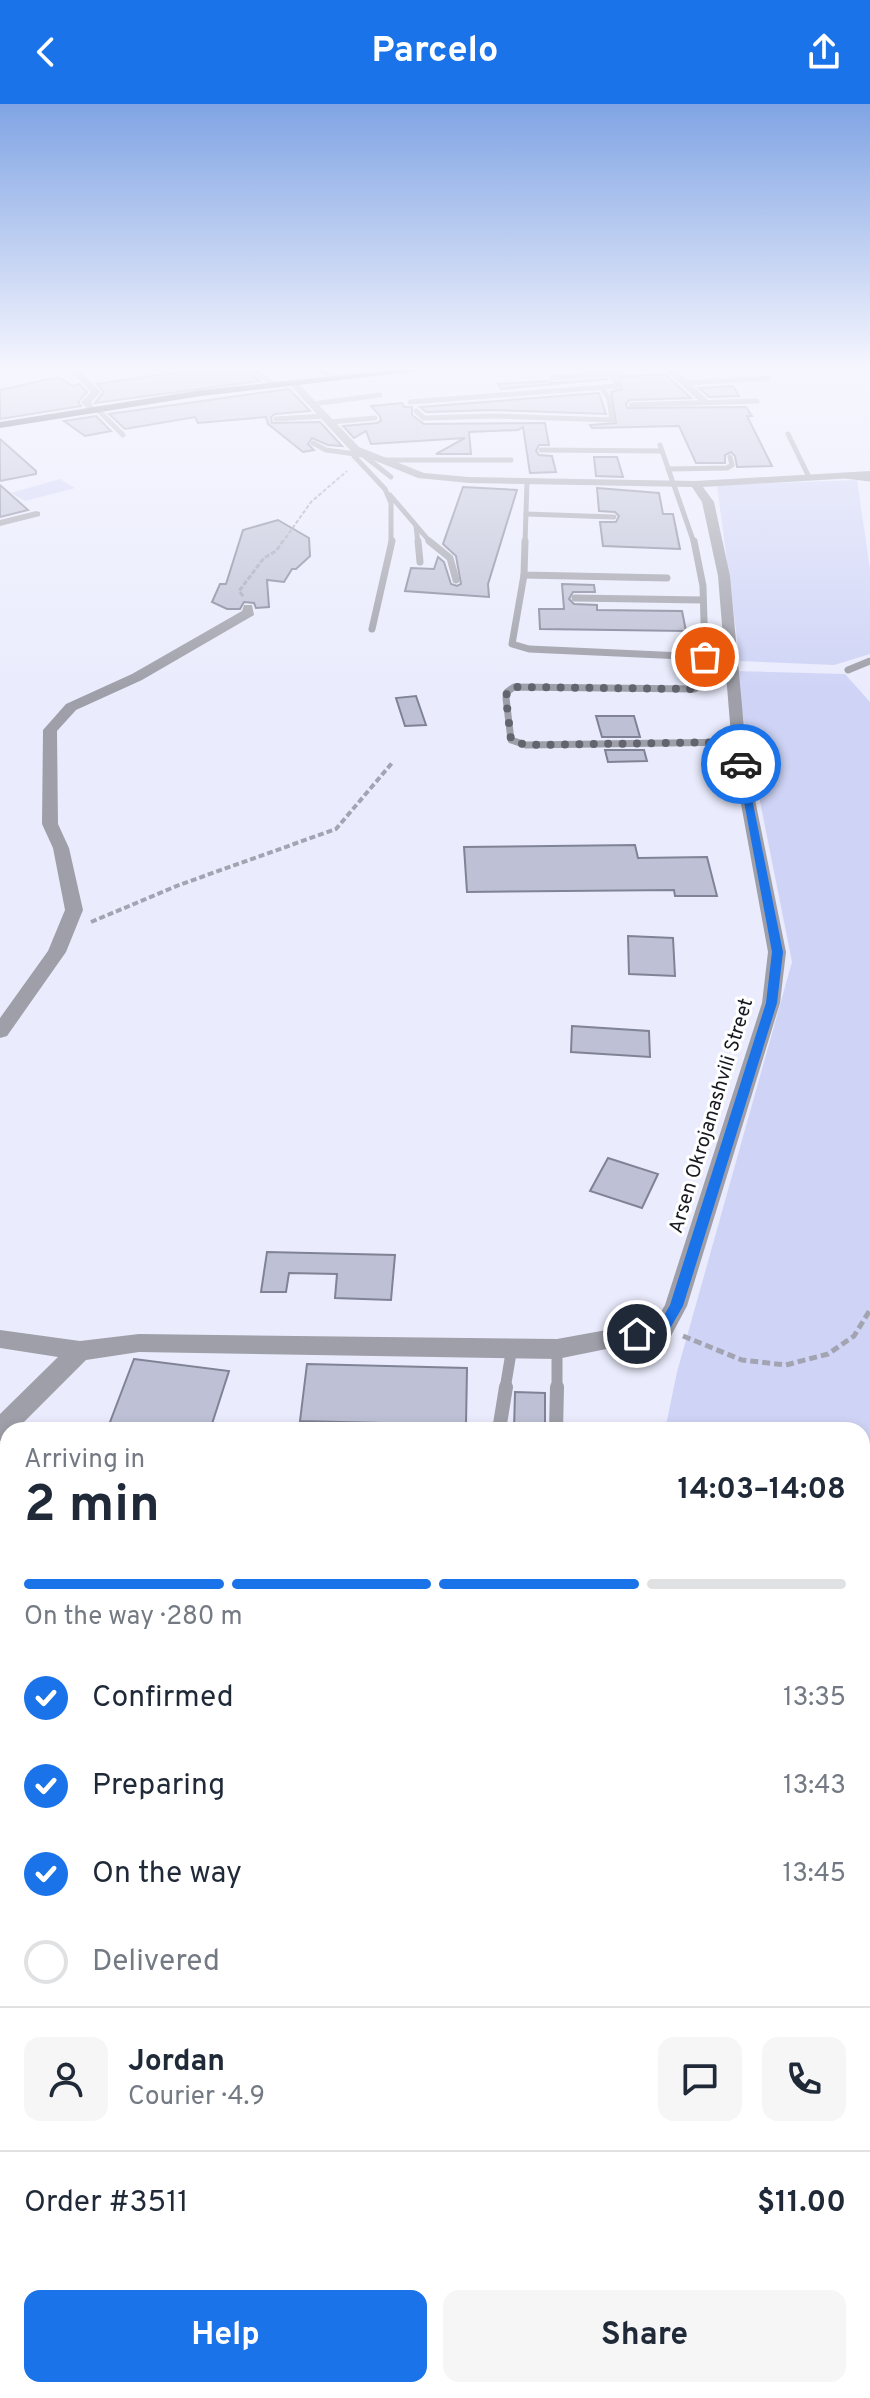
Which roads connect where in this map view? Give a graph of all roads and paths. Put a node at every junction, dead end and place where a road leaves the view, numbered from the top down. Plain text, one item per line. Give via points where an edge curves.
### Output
1 (339, 477) edge
2 (375, 477) edge
3 (444, 477) edge
4 (640, 477) edge
5 (670, 477) edge
6 (673, 477) edge
7 (809, 477) edge
8 (527, 481) junction
9 (695, 484) junction
10 (385, 489) junction
11 (36, 514) dead end
12 (526, 514) junction
13 (614, 517) dead end
14 (0, 523) edge
15 (416, 525) junction
16 (420, 562) dead end
17 (524, 575) junction
18 (667, 578) dead end
19 (456, 580) dead end
20 (575, 598) dead end
21 (702, 600) junction
22 (248, 606) joint
23 (372, 629) dead end
24 (705, 657) junction
25 (870, 661) edge
26 (848, 670) dead end
27 (738, 742) junction
28 (392, 763) dead end
29 (64, 934) junction
30 (0, 1032) edge
31 (870, 1310) edge
32 (663, 1329) junction
33 (0, 1339) edge
34 (512, 1347) junction
35 (557, 1349) junction
36 (80, 1351) junction
37 (8, 1422) edge
38 (500, 1422) edge
39 (556, 1422) edge

1 - 22 path via 311,502 239,591
2 - 10 lane
3 - 8 street
4 - 8 street
5 - 21 lane via 690,527
6 - 9 street
7 - 9 street
8 - 12 lane
9 - 27 street, Arsen Okrojanashvili Street via 708,502 724,576
10 - 15 lane
10 - 23 lane via 391,503 392,539
11 - 14 street
12 - 13 lane
12 - 17 lane
15 - 16 lane
15 - 19 lane via 450,558
17 - 18 lane
17 - 24 lane via 512,636 512,644 519,648
20 - 21 lane
21 - 24 lane
22 - 29 street via 249,612 137,677 71,707 50,730 50,824 61,848 74,910
24 - 27 lane via 706,683 694,689 514,687 506,698 511,740 526,745
25 - 26 lane
27 - 32 street, Arsen Okrojanashvili Street via 777,952 771,1003 676,1306
28 - 29 path via 336,829 179,885
29 - 30 street
31 - 32 path via 854,1336 828,1354 786,1365 742,1360
32 - 35 street
33 - 36 street
34 - 35 street
34 - 36 street via 139,1343
34 - 38 lane
35 - 39 lane
36 - 37 street

